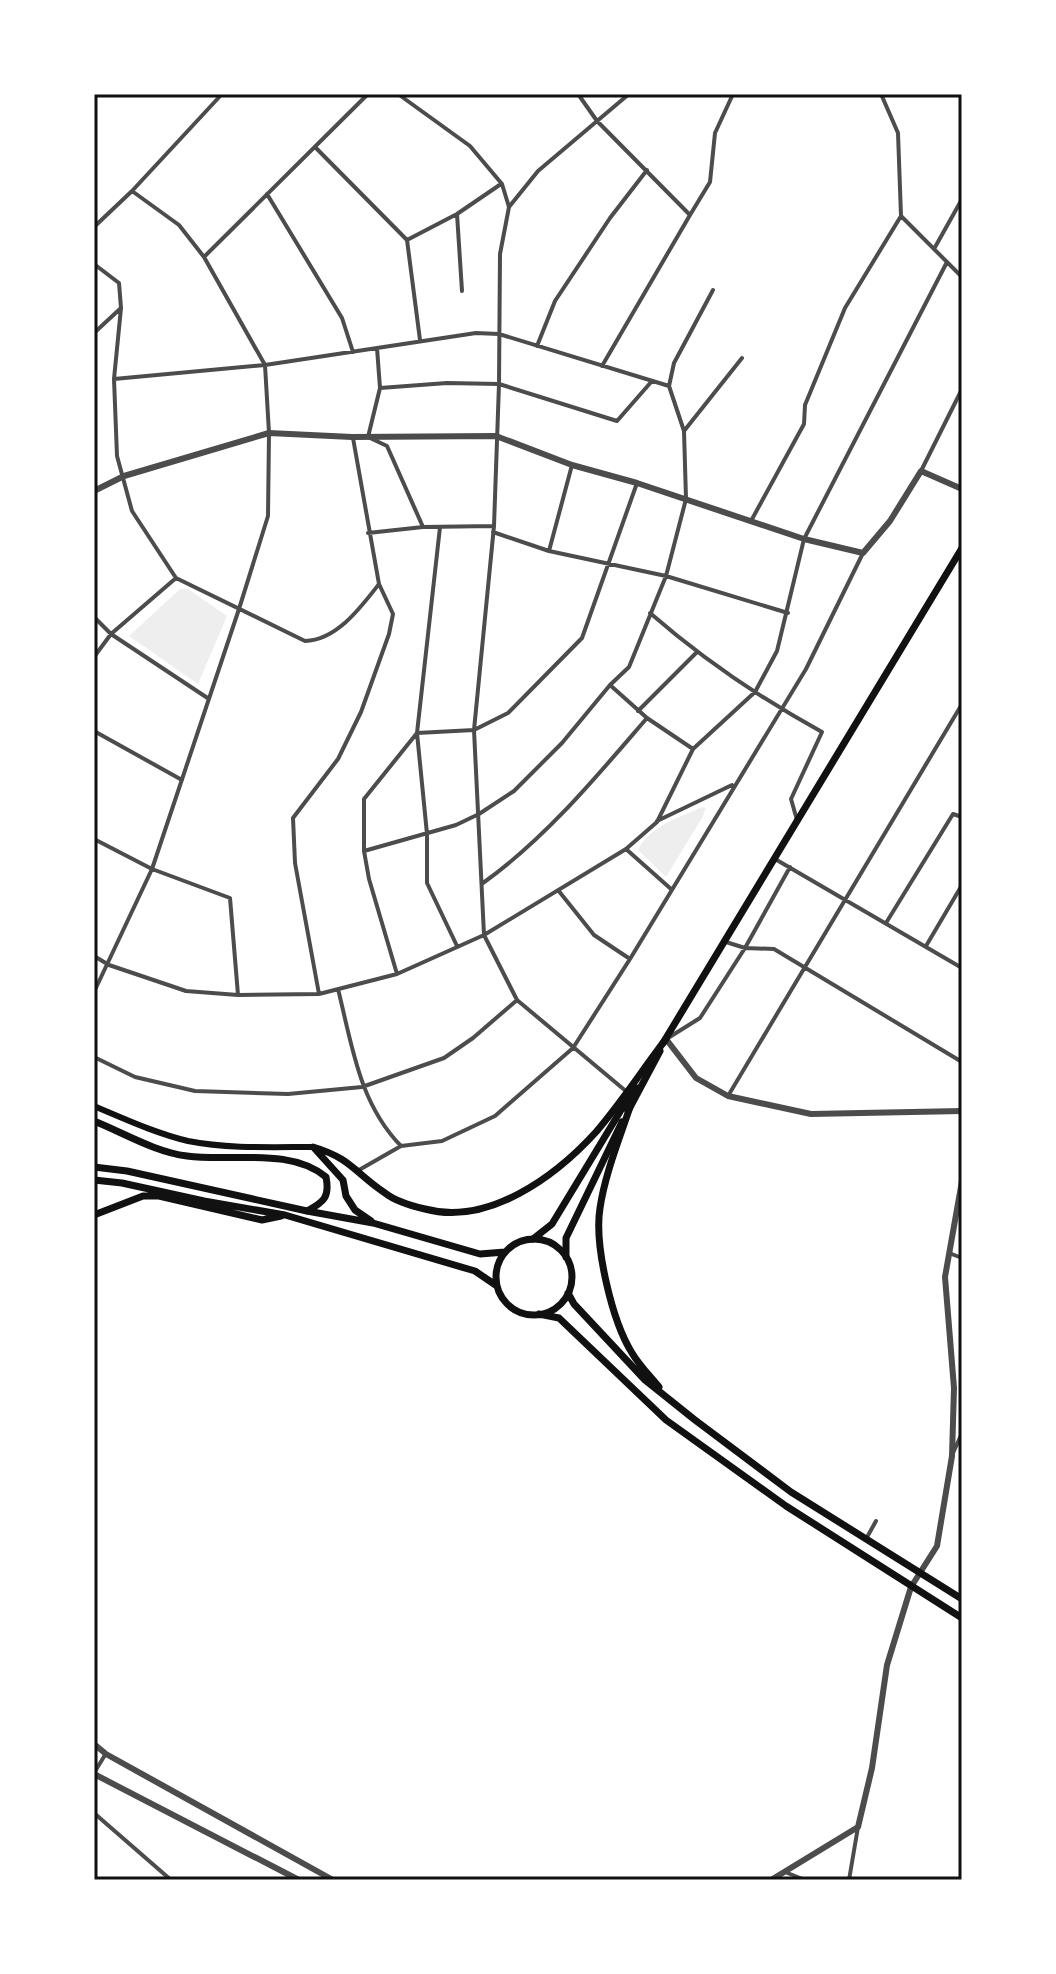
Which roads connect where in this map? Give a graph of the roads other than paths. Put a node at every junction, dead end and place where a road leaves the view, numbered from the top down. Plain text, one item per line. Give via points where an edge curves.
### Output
1 (222, 94) edge
2 (368, 94) edge
3 (398, 94) edge
4 (578, 94) edge
5 (629, 94) edge
6 (733, 94) edge
7 (881, 94) edge
8 (597, 121) junction
9 (315, 147) junction
10 (647, 170) junction
11 (502, 184) junction
12 (132, 191) junction
13 (267, 194) junction
14 (962, 199) edge
15 (509, 207) junction
16 (457, 214) junction
17 (690, 215) junction
18 (901, 216) junction
19 (94, 227) edge
20 (407, 240) junction
21 (934, 249) junction
22 (204, 257) junction
23 (947, 262) junction
24 (94, 264) edge
25 (962, 277) edge
26 (713, 290) dead end
27 (462, 291) dead end
28 (121, 308) junction
29 (94, 333) edge
30 (499, 334) junction
31 (420, 340) junction
32 (537, 346) junction
33 (377, 348) junction
34 (353, 352) junction
35 (742, 358) dead end
36 (265, 365) junction
37 (602, 366) junction
38 (114, 379) junction
39 (652, 381) junction
40 (499, 384) junction
41 (669, 386) junction
42 (380, 388) junction
43 (962, 389) edge
44 (684, 431) junction
45 (269, 433) junction
46 (496, 436) junction
47 (352, 437) junction
48 (368, 437) junction
49 (572, 465) junction
50 (921, 471) junction
51 (124, 476) junction
52 (637, 483) junction
53 (962, 489) edge
54 (94, 491) edge
55 (686, 499) junction
56 (751, 521) junction
57 (423, 527) junction
58 (440, 527) junction
59 (494, 529) junction
60 (368, 533) junction
61 (804, 539) junction
62 (962, 548) edge
63 (549, 551) junction
64 (863, 553) junction
65 (610, 566) junction
66 (666, 576) junction
67 (176, 578) junction
68 (379, 584) junction
69 (239, 609) junction
70 (650, 613) junction
71 (788, 613) junction
72 (94, 617) edge
73 (111, 634) junction
74 (696, 653) junction
75 (94, 657) edge
76 (610, 685) junction
77 (755, 692) junction
78 (209, 699) junction
79 (962, 704) edge
80 (780, 709) junction
81 (638, 711) junction
82 (647, 718) junction
83 (474, 730) junction
84 (94, 731) edge
85 (417, 733) junction
86 (693, 749) junction
87 (182, 780) junction
88 (734, 784) junction
89 (479, 814) junction
90 (962, 817) edge
91 (657, 822) junction
92 (797, 822) junction
93 (427, 834) junction
94 (94, 839) edge
95 (626, 849) junction
96 (364, 851) junction
97 (775, 859) junction
98 (790, 867) junction
99 (152, 869) junction
100 (483, 883) junction
101 (962, 885) edge
102 (671, 889) junction
103 (558, 890) junction
104 (846, 899) junction
105 (886, 923) junction
106 (484, 935) junction
107 (726, 942) junction
108 (457, 946) junction
109 (926, 946) junction
110 (745, 948) junction
111 (94, 956) edge
112 (630, 959) junction
113 (109, 965) junction
114 (805, 968) junction
115 (962, 968) edge
116 (397, 974) junction
117 (338, 989) junction
118 (94, 992) edge
119 (319, 994) junction
120 (238, 995) junction
121 (517, 1000) junction
122 (666, 1039) junction
123 (573, 1048) junction
124 (94, 1057) edge
125 (962, 1062) edge
126 (362, 1087) junction
127 (728, 1096) junction
128 (630, 1098) junction
129 (94, 1106) edge
130 (962, 1111) edge
131 (94, 1121) edge
132 (401, 1146) junction
133 (313, 1147) junction
134 (94, 1167) edge
135 (359, 1170) junction
136 (94, 1180) edge
137 (962, 1181) edge
138 (307, 1211) junction
139 (94, 1215) edge
140 (285, 1215) junction
141 (373, 1223) junction
142 (533, 1239) junction
143 (505, 1252) junction
144 (948, 1253) junction
145 (566, 1257) junction
146 (962, 1258) edge
147 (497, 1286) junction
148 (568, 1293) junction
149 (539, 1314) junction
150 (668, 1398) junction
151 (962, 1433) edge
152 (952, 1456) junction
153 (962, 1461) edge
154 (876, 1521) dead end
155 (866, 1539) junction
156 (920, 1574) junction
157 (911, 1587) junction
158 (962, 1599) edge
159 (962, 1618) edge
160 (94, 1744) edge
161 (106, 1754) junction
162 (94, 1773) edge
163 (94, 1813) edge
164 (858, 1827) junction
165 (784, 1872) junction
166 (171, 1880) edge
167 (299, 1880) edge
168 (333, 1880) edge
169 (771, 1880) edge
170 (805, 1880) edge
171 (849, 1880) edge

1 - 12 street
2 - 9 street
3 - 11 street via 470,146
4 - 8 street
5 - 8 street
6 - 17 street via 715,133 710,182
7 - 18 street via 898,133
8 - 10 street
8 - 15 street via 538,171
9 - 13 street
9 - 20 street
10 - 17 street
10 - 32 street via 555,301
11 - 15 street
11 - 16 street
12 - 19 street
12 - 22 street via 179,225
13 - 22 street
13 - 34 street via 342,318
14 - 21 street
15 - 30 street via 500,254
16 - 20 street
16 - 27 street
17 - 37 street
18 - 21 street
18 - 56 street via 845,308 805,405 804,424
20 - 31 street
21 - 23 street
22 - 36 street
23 - 25 street
23 - 61 street
24 - 28 street via 119,283
26 - 41 street via 674,363
28 - 29 street
28 - 38 street
30 - 31 street
30 - 32 street
30 - 40 street
31 - 33 street
32 - 37 street
33 - 34 street
33 - 42 street
34 - 36 street
35 - 44 street
36 - 38 street
36 - 45 street
37 - 39 street
38 - 51 street via 117,456
39 - 40 street via 617,421
39 - 41 street
40 - 42 street
40 - 46 street
41 - 44 street
42 - 48 street
43 - 50 street
44 - 55 street
45 - 47 street
45 - 51 street
45 - 69 street via 268,516
46 - 48 street
46 - 49 street
46 - 59 street
47 - 48 street
47 - 60 street
48 - 57 street via 387,446
49 - 52 street
49 - 63 street
50 - 53 street
50 - 64 street
51 - 54 street
51 - 67 street via 132,511
52 - 55 street
52 - 65 street
55 - 56 street
55 - 66 street
56 - 61 street
57 - 58 street
57 - 60 street
58 - 59 street
58 - 85 street
59 - 63 street
59 - 83 street
60 - 68 street
61 - 64 street
61 - 71 street
62 - 92 main road
63 - 65 street
64 - 80 street via 806,669
65 - 66 street
65 - 83 street via 582,638 508,713
66 - 70 street
66 - 71 street
67 - 69 street
67 - 73 street
68 - 69 street via 358,611 317,641 305,641
68 - 119 street via 393,614 366,699 338,759 293,818 295,863
69 - 78 street
70 - 74 street
70 - 76 street via 629,667
71 - 77 street via 777,651
72 - 73 street
73 - 75 street
73 - 78 street
74 - 77 street
74 - 81 street
76 - 81 street
76 - 89 street via 514,791
77 - 80 street
77 - 86 street
78 - 87 street
79 - 104 street
80 - 88 street
80 - 92 street via 822,732 791,799
81 - 82 street
82 - 86 street
82 - 100 street via 592,783
83 - 85 street
83 - 89 street
84 - 87 street
85 - 93 street
85 - 96 street via 364,799
86 - 91 street
87 - 99 street
88 - 91 street
88 - 102 street
89 - 93 street
89 - 100 street
90 - 105 street via 953,814
91 - 95 street
92 - 97 main road
93 - 96 street
93 - 108 street via 427,883
94 - 99 street
95 - 102 street
95 - 103 street
96 - 116 street
97 - 98 street
97 - 107 main road
98 - 104 street
98 - 110 street
99 - 113 street
99 - 120 street via 230,898
100 - 106 street
101 - 109 street
102 - 112 street
103 - 106 street
103 - 112 street via 594,935
104 - 105 street
104 - 114 street
105 - 109 street
106 - 108 street
106 - 121 street
107 - 110 street
107 - 122 main road
108 - 116 street
109 - 115 street
110 - 114 street via 774,949
110 - 122 street via 700,1018
111 - 113 street
112 - 123 street
113 - 118 street
113 - 120 street via 186,991
114 - 125 street
114 - 127 street
116 - 117 street
117 - 119 street
117 - 126 street
119 - 120 street
121 - 123 street
121 - 126 street via 444,1058
122 - 127 street via 696,1078
122 - 128 main road
123 - 128 street
123 - 132 street via 495,1116 442,1141
124 - 126 street via 135,1077 195,1091 288,1094
126 - 132 street via 384,1129
127 - 130 street via 811,1114
128 - 135 main road via 535,1184 467,1212 427,1210 387,1196
128 - 142 main road via 552,1224
128 - 145 main road via 566,1238
128 - 150 main road via 599,1210 602,1262 631,1352
129 - 133 main road via 191,1141
131 - 138 main road via 185,1156 294,1161 314,1167 326,1177 329,1190 324,1202
132 - 135 street
133 - 135 main road
133 - 141 main road via 343,1180 355,1210
134 - 138 main road
136 - 140 main road
137 - 144 street
138 - 141 main road
139 - 140 main road via 143,1196 262,1220
140 - 147 main road via 475,1271
141 - 143 main road via 480,1254
142 - 143 main road
142 - 145 main road via 552,1243
143 - 147 main road via 498,1262
144 - 146 street
144 - 152 street
145 - 148 main road via 571,1269
147 - 149 main road via 508,1305
148 - 149 main road via 551,1311
148 - 150 main road via 605,1339
149 - 157 main road via 559,1318 666,1420
150 - 155 main road via 791,1492
151 - 152 street
152 - 153 street
152 - 156 street via 937,1546
154 - 155 street
155 - 156 main road
156 - 157 street
156 - 158 main road
157 - 159 main road
157 - 164 street via 887,1665
160 - 161 street
161 - 162 street
161 - 168 street
162 - 167 street
163 - 166 street
164 - 165 street
164 - 171 street
165 - 169 street
165 - 170 street

